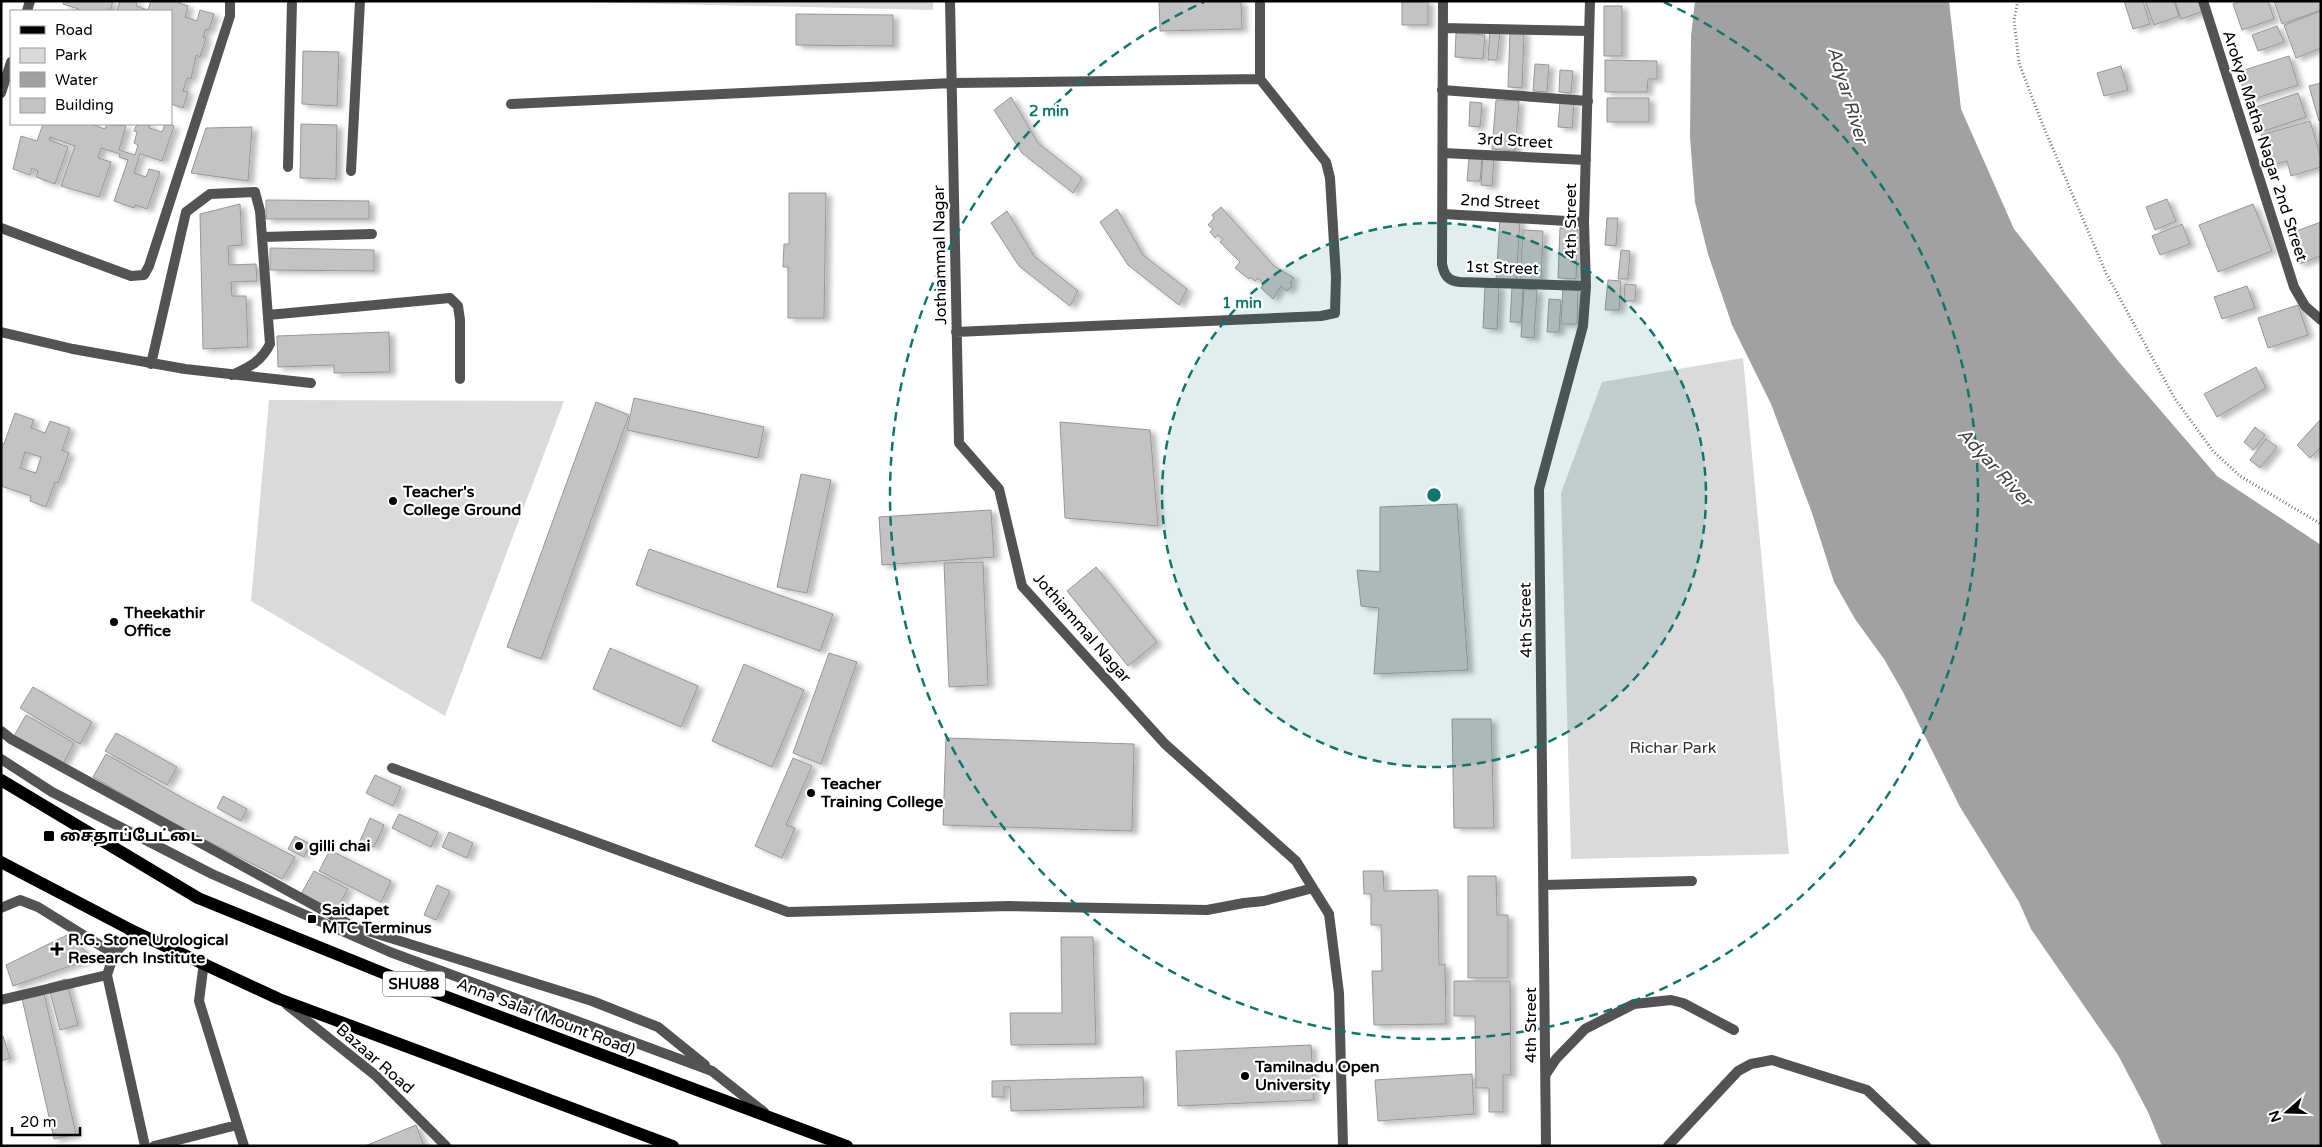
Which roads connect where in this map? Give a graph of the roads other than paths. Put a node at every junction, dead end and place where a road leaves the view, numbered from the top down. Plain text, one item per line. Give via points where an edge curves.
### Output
1 (230, 1) edge
2 (292, 1) edge
3 (360, 1) edge
4 (950, 1) edge
5 (1260, 1) edge
6 (1443, 1) edge
7 (1590, 1) edge
8 (2203, 1) edge
9 (1443, 28) junction
10 (1589, 31) junction
11 (10, 65) edge
12 (1260, 79) junction
13 (952, 83) junction
14 (1442, 90) junction
15 (1, 94) edge
16 (1588, 101) junction
17 (511, 104) dead end
18 (1443, 153) junction
19 (1586, 160) junction
20 (288, 167) dead end
21 (351, 170) dead end
22 (1443, 214) junction
23 (1584, 222) junction
24 (1, 228) edge
25 (372, 234) dead end
26 (262, 237) junction
27 (1586, 286) junction
28 (268, 315) junction
29 (2321, 320) edge
30 (1, 332) edge
31 (956, 332) junction
32 (151, 364) junction
33 (232, 375) junction
34 (460, 379) dead end
35 (311, 383) dead end
36 (1, 731) edge
37 (1, 759) edge
38 (392, 768) dead end
39 (1, 780) edge
40 (1, 862) edge
41 (1692, 881) dead end
42 (1544, 885) junction
43 (1313, 888) junction
44 (1, 908) edge
45 (135, 932) junction
46 (114, 954) junction
47 (204, 962) junction
48 (107, 975) junction
49 (280, 998) junction
50 (1, 1000) edge
51 (1734, 1030) dead end
52 (712, 1071) junction
53 (1546, 1074) junction
54 (773, 1120) junction
55 (237, 1125) junction
56 (144, 1146) edge
57 (154, 1146) edge
58 (244, 1146) edge
59 (446, 1146) edge
60 (673, 1146) edge
61 (847, 1146) edge
62 (1343, 1146) edge
63 (1546, 1146) edge
64 (1668, 1146) edge
65 (1926, 1146) edge

1 - 24 street via 230,16 144,275 131,276
2 - 20 street
3 - 21 street
4 - 13 street, Jothiammal Nagar
5 - 12 street
6 - 9 street
7 - 10 street, 4th Street
8 - 29 street, Arokya Matha Nagar 2nd Street via 2294,287 2305,306
9 - 10 street
9 - 14 street
10 - 16 street, 4th Street
11 - 15 street
12 - 13 street
12 - 31 street via 1326,162 1330,178 1336,277 1335,313
13 - 17 street
13 - 31 street, Jothiammal Nagar
14 - 16 street
14 - 18 street
16 - 19 street, 4th Street
18 - 19 street, 3rd Street
18 - 22 street
19 - 23 street, 4th Street
22 - 23 street, 2nd Street
22 - 27 street, 1st Street via 1442,264 1448,278 1460,282
23 - 27 street, 4th Street
25 - 26 street
26 - 28 street
26 - 32 street via 255,192 210,194 186,212
27 - 42 street, 4th Street via 1579,344 1539,489
28 - 33 street via 270,344 263,356 253,366
28 - 34 street via 450,298 458,306 460,320
30 - 32 street
31 - 43 street, Jothiammal Nagar via 959,443 999,489 1022,586 1165,744 1296,861
32 - 33 street
33 - 35 street
36 - 52 street via 352,926 592,1001 658,1027
37 - 52 street via 52,792 212,874 390,952
38 - 43 street via 788,912 1008,906 1207,910 1264,902
39 - 54 main road, Anna Salai (Mount Road) / SHU88 via 198,898
40 - 45 main road
41 - 42 street
42 - 53 street, 4th Street
43 - 62 street, Jothiammal Nagar via 1329,914 1339,993
44 - 46 street via 20,900 38,907
45 - 46 street
45 - 47 main road
46 - 48 street
47 - 49 main road
47 - 55 street via 200,1001
48 - 50 street
48 - 56 street
49 - 59 street, Bazaar Road via 375,1075
49 - 60 main road
51 - 53 street via 1683,1003 1671,1000 1634,1004 1585,1029
52 - 54 street
53 - 63 street, 4th Street
54 - 61 main road, Anna Salai (Mount Road) / SHU88
55 - 57 street
55 - 58 street
64 - 65 street via 1738,1071 1751,1064 1772,1060 1867,1090

